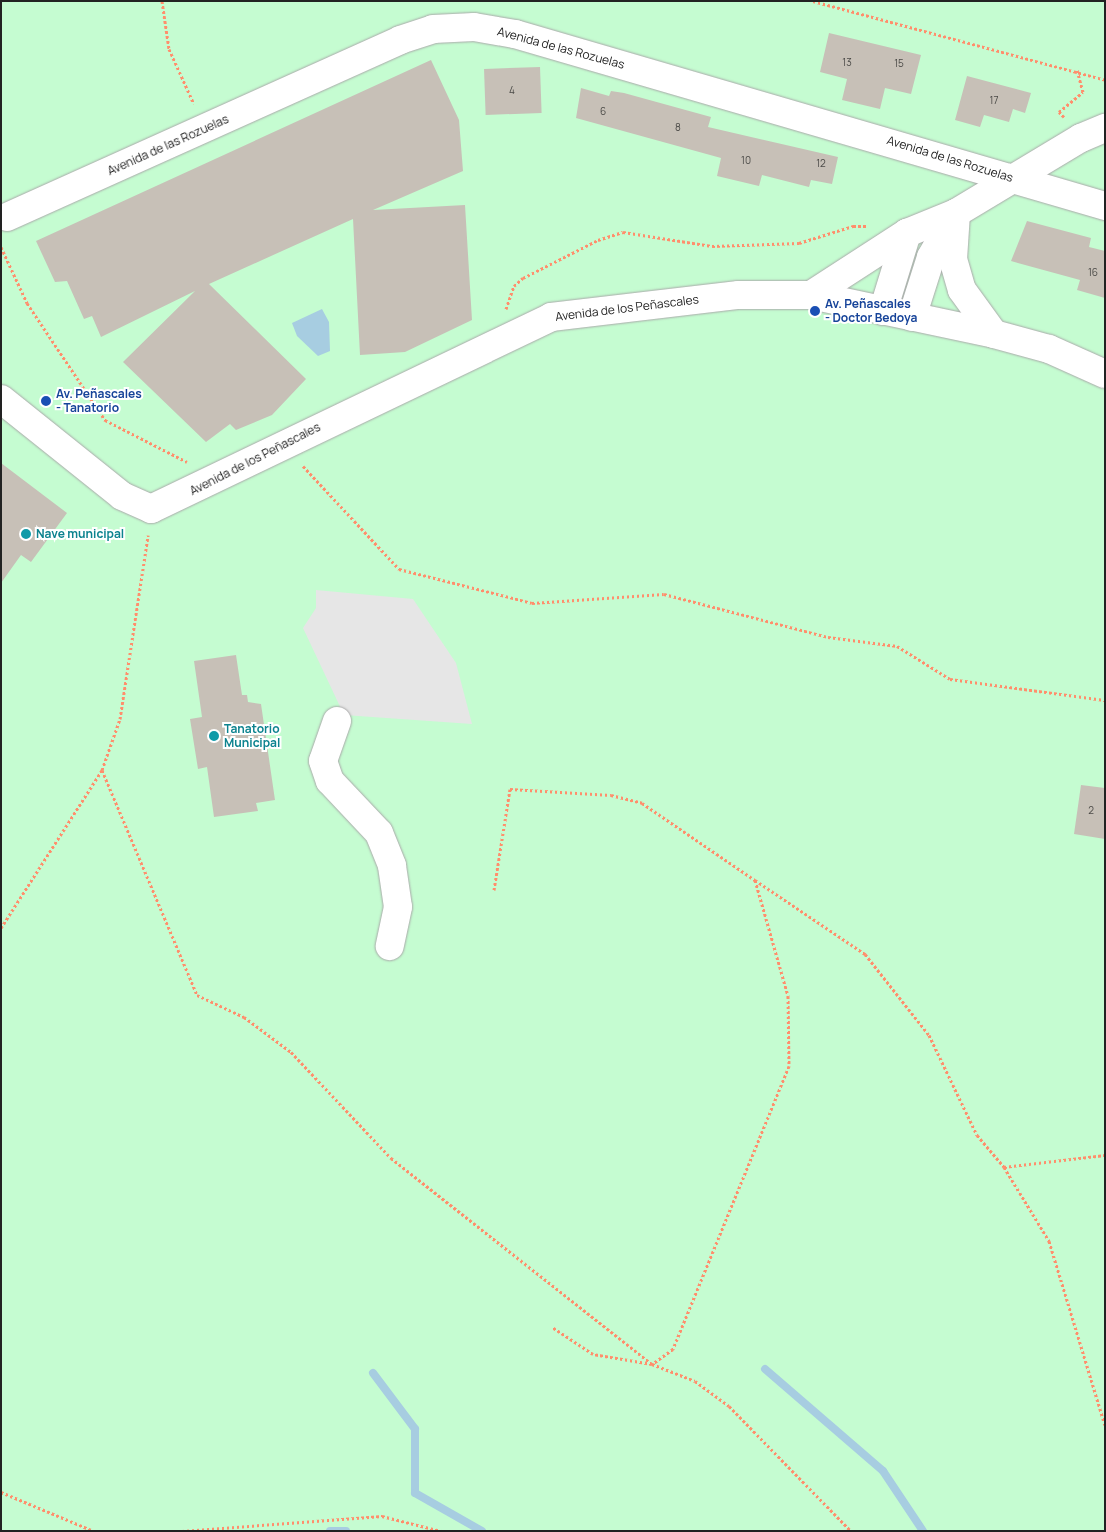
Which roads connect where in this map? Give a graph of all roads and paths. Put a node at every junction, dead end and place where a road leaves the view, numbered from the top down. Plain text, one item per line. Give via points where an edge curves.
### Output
1 (162, 1) edge
2 (812, 1) edge
3 (1076, 69) junction
4 (1105, 80) edge
5 (202, 130) junction
6 (1093, 133) edge
7 (1012, 177) junction
8 (1105, 206) edge
9 (956, 213) junction
10 (7, 218) dead end
11 (875, 229) dead end
12 (907, 233) junction
13 (1, 247) edge
14 (812, 295) junction
15 (883, 311) junction
16 (505, 314) dead end
17 (912, 317) junction
18 (994, 334) junction
19 (1105, 374) edge
20 (1, 400) edge
21 (282, 444) junction
22 (194, 466) dead end
23 (151, 517) junction
24 (1105, 700) edge
25 (337, 721) dead end
26 (102, 770) junction
27 (754, 880) junction
28 (494, 890) dead end
29 (1, 928) edge
30 (390, 946) dead end
31 (1105, 1154) edge
32 (1004, 1167) junction
33 (552, 1327) dead end
34 (652, 1364) junction
35 (1105, 1425) edge
36 (1, 1492) edge
37 (94, 1531) edge
38 (182, 1531) edge
39 (441, 1531) edge
40 (851, 1531) edge

1 - 5 path via 169,49 193,95
2 - 3 path
3 - 4 path
3 - 6 path via 1083,92 1059,112
5 - 7 street, Avenida de las Rozuelas via 400,40 433,30 474,27 516,34
5 - 10 street, Avenida de las Rozuelas
6 - 7 street
7 - 8 street, Avenida de las Rozuelas
7 - 9 street
9 - 12 street
9 - 17 street via 931,257
9 - 18 street via 953,259 962,290
11 - 16 path via 853,226 799,244 712,246 623,232 598,240 522,278 514,286
12 - 14 street
12 - 15 street
13 - 22 path via 27,303 105,420
14 - 15 street, Avenida de los Peñascales
14 - 21 street, Avenida de los Peñascales via 739,295 551,317
15 - 17 street, Avenida de los Peñascales
17 - 18 street, Avenida de los Peñascales
18 - 19 street, Avenida de los Peñascales via 1049,349
20 - 23 street
21 - 23 street, Avenida de los Peñascales
21 - 24 path via 399,569 532,603 664,594 828,636 897,646 950,679
23 - 26 path via 120,719
25 - 30 street via 326,742 324,761 330,781 379,833 392,866 398,907
26 - 29 path
26 - 34 path via 197,995 244,1017 292,1052 391,1158
27 - 28 path via 642,803 611,795 510,789
27 - 32 path via 865,954 930,1035 977,1136
27 - 34 path via 788,996 790,1066 673,1349
31 - 32 path
32 - 35 path via 1049,1241
33 - 34 path via 593,1354
34 - 40 path via 695,1381 729,1406
36 - 37 path
38 - 39 path via 382,1516

